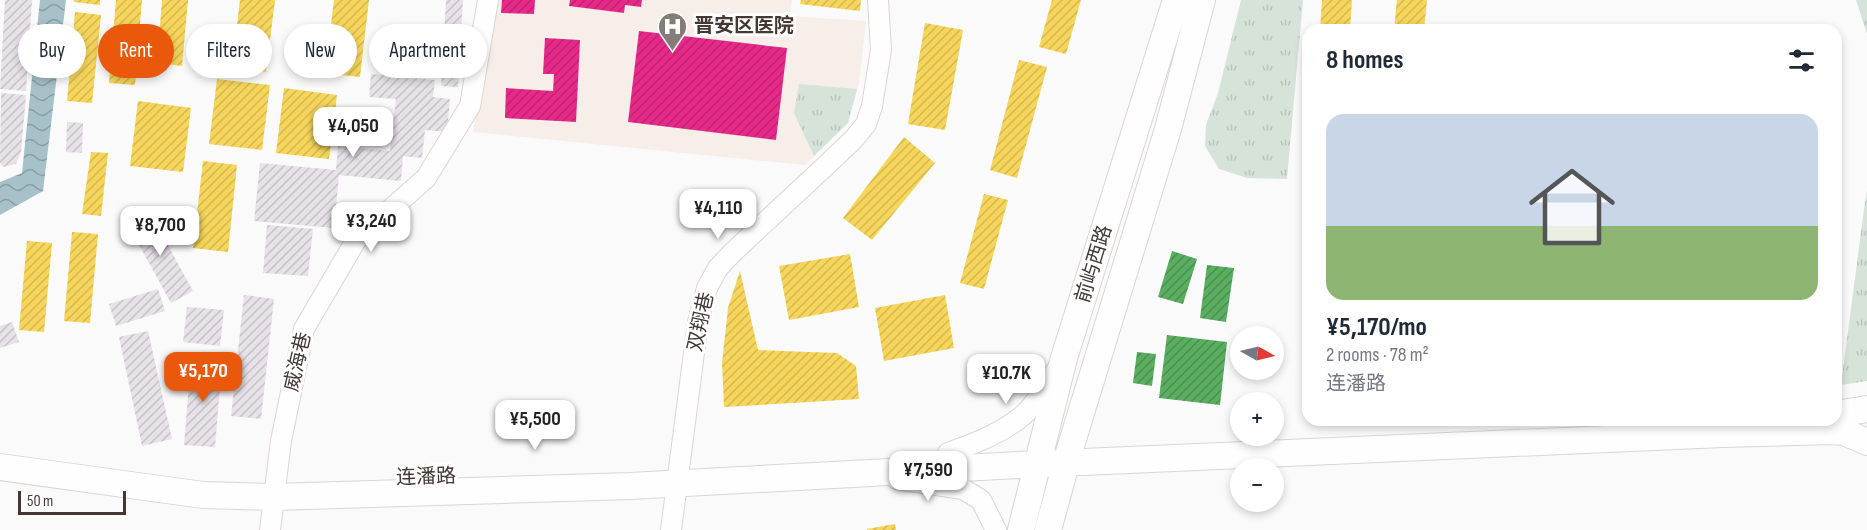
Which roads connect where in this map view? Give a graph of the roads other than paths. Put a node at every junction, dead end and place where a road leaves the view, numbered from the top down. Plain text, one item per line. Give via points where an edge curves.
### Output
1 (488, 0) edge
2 (878, 0) edge
3 (1176, 0) edge
4 (1202, 0) edge
5 (1064, 358) junction
6 (1867, 409) edge
7 (1842, 413) edge
8 (1602, 426) edge
9 (1867, 442) edge
10 (0, 452) edge
11 (948, 453) junction
12 (1068, 456) junction
13 (1039, 457) junction
14 (0, 467) edge
15 (862, 473) junction
16 (678, 475) junction
17 (275, 490) junction
18 (270, 530) edge
19 (671, 530) edge
20 (996, 530) edge
21 (1021, 530) edge
22 (1048, 530) edge

1 - 17 street, 威海巷 via 470,106 426,178 356,240 304,329
2 - 16 street, 双翔巷 via 881,50 866,124 733,252 707,288 698,322
3 - 5 main road, 前屿西路
4 - 12 main road, 前屿西路 via 1150,189
5 - 11 street via 1021,417 987,438
5 - 13 main road, 前屿西路
6 - 7 main road
8 - 12 main road
9 - 12 main road via 1844,432 1806,431
10 - 17 main road, 连潘路
11 - 13 main road, 连潘路
11 - 16 main road, 连潘路
12 - 13 main road, 连潘路
12 - 22 main road, 前屿西路
13 - 15 main road, 连潘路
13 - 21 main road, 前屿西路
14 - 17 main road, 连潘路 via 203,495
15 - 16 main road, 连潘路
15 - 20 street via 963,489 981,500
16 - 17 main road, 连潘路
16 - 19 street, 双翔巷
17 - 18 street, 威海巷

